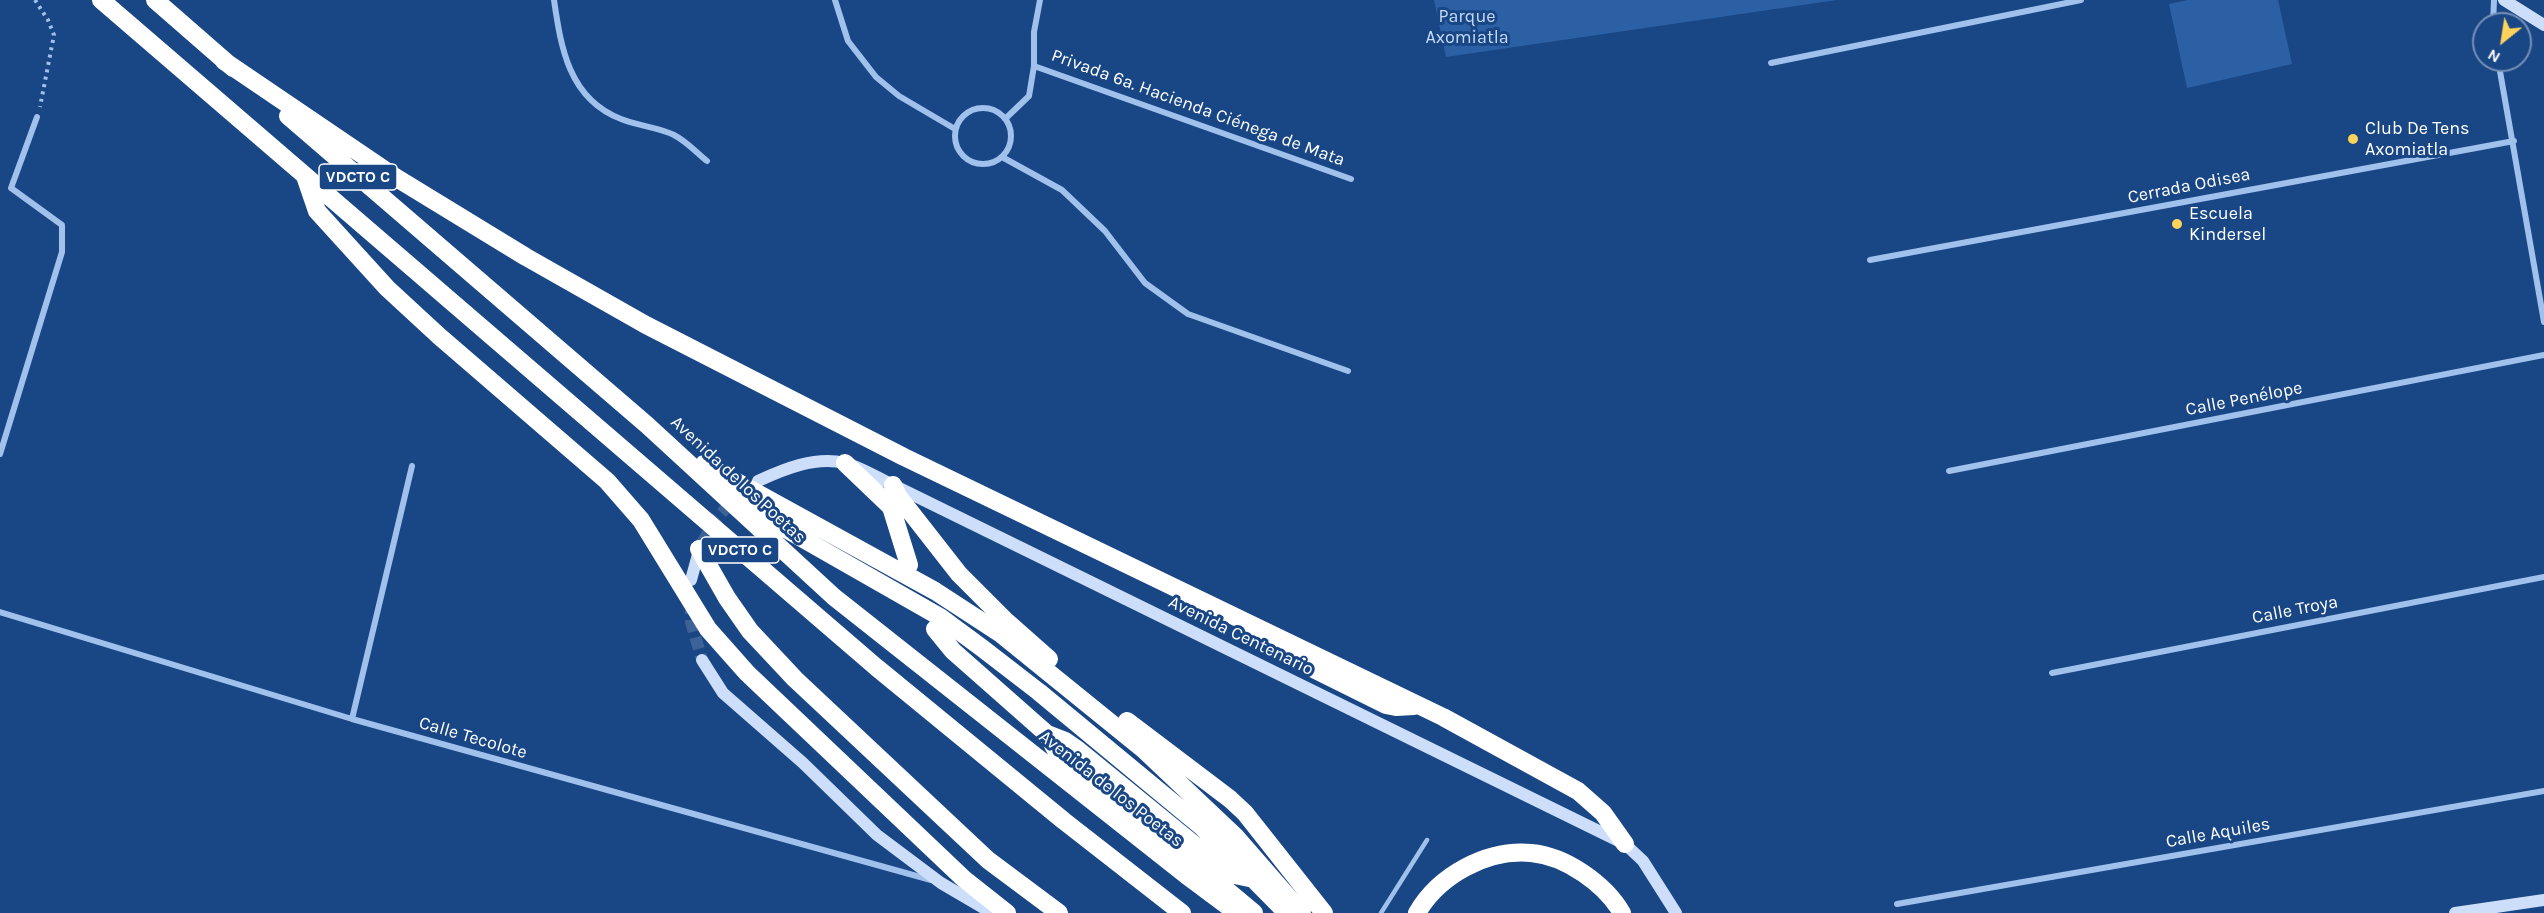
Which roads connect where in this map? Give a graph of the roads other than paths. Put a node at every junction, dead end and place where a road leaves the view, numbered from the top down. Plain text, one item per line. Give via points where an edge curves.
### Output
1 (101, 0) edge
2 (155, 0) edge
3 (554, 0) edge
4 (835, 0) edge
5 (1040, 0) edge
6 (2080, 0) edge
7 (2504, 0) edge
8 (2544, 26) edge
9 (224, 61) junction
10 (1771, 63) dead end
11 (1034, 66) junction
12 (2500, 72) edge
13 (37, 117) road end
14 (1005, 118) junction
15 (955, 129) junction
16 (2514, 141) junction
17 (1002, 157) junction
18 (707, 161) dead end
19 (305, 176) junction
20 (1351, 179) dead end
21 (1870, 260) dead end
22 (2544, 322) edge
23 (2544, 355) edge
24 (1348, 371) dead end
25 (647, 425) junction
26 (0, 454) edge
27 (845, 463) junction
28 (704, 465) junction
29 (412, 466) dead end
30 (1949, 471) dead end
31 (758, 481) dead end
32 (893, 485) junction
33 (701, 546) joint
34 (909, 565) dead end
35 (2544, 577) edge
36 (691, 580) dead end
37 (0, 612) edge
38 (1252, 625) junction
39 (935, 629) dead end
40 (702, 660) tunnel mouth
41 (1310, 668) junction
42 (2052, 673) dead end
43 (1300, 685) junction
44 (1418, 705) junction
45 (351, 719) junction
46 (1047, 734) junction
47 (1121, 759) junction
48 (1165, 770) junction
49 (2544, 792) edge
50 (1129, 793) junction
51 (1230, 799) junction
52 (1234, 819) junction
53 (1427, 840) dead end
54 (1625, 844) junction
55 (1163, 857) junction
56 (1193, 862) junction
57 (1255, 879) junction
58 (941, 883) junction
59 (1665, 896) junction
60 (2544, 900) edge
61 (1897, 904) dead end
62 (1297, 908) edge
63 (992, 913) edge
64 (1007, 913) edge
65 (1059, 913) edge
66 (1182, 913) edge
67 (1238, 913) edge
68 (1254, 913) edge
69 (1319, 913) edge
70 (1324, 913) edge
71 (1381, 913) edge
72 (1417, 913) edge
73 (1622, 913) edge
74 (1669, 913) edge
75 (1676, 913) edge
76 (2455, 913) edge

1 - 19 highway, VDCTO C
2 - 9 highway, VDCTO C
3 - 18 street via 566,63 580,89 601,109 675,136
4 - 15 street via 848,41 876,77 899,96
5 - 11 street via 1034,32
6 - 10 street
7 - 8 main road
9 - 25 highway, Avenida de los Poetas / VDCTO C
9 - 38 highway via 395,177 646,325 903,457
11 - 14 street via 1029,96
11 - 20 street, Privada 6a. Hacienda Ciénega de Mata
12 - 16 street
13 - 26 street via 11,188 62,225 62,252
14 - 15 street via 987,108 977,108 959,119
14 - 17 street via 1011,139
15 - 17 street via 957,149 973,163 993,163
16 - 21 street, Cerrada Odisea
16 - 22 street
17 - 24 street via 1062,190 1105,231 1145,283 1188,315
19 - 64 highway via 317,211 387,288 625,500 708,628 747,673 964,879
19 - 66 highway, VDCTO C via 876,667
23 - 30 street, Calle Penélope
25 - 28 highway
25 - 55 highway, Avenida de los Poetas / VDCTO C via 834,597
27 - 31 main road, Avenida Centenario via 813,462
27 - 32 main road, Avenida Centenario
27 - 34 highway via 891,507
28 - 47 highway via 777,524 940,617
28 - 48 highway via 935,591 991,628
29 - 45 street
32 - 43 main road, Avenida Centenario
32 - 51 highway via 959,574 1006,621 1113,711
33 - 36 main road
33 - 65 highway via 727,598 750,631 795,680 988,860
35 - 42 street, Calle Troya
37 - 45 street, Calle Tecolote
38 - 41 highway via 1265,644
38 - 44 highway
39 - 46 highway via 953,651
40 - 58 main road via 723,693 878,835
41 - 43 main road
41 - 44 highway via 1386,705
43 - 54 main road, Avenida Centenario
44 - 54 highway via 1578,791 1603,813
45 - 58 street, Calle Tecolote
46 - 50 highway via 1071,745
46 - 56 highway via 1060,758
47 - 50 highway
47 - 57 highway
48 - 52 highway via 1186,780
48 - 62 highway via 1235,836
49 - 61 street, Calle Aquiles
50 - 57 highway via 1230,874
51 - 52 highway
51 - 70 highway
52 - 62 highway
53 - 71 lane
54 - 59 main road, Avenida Centenario via 1643,861
55 - 56 highway
55 - 67 highway, Avenida de los Poetas / VDCTO C
56 - 68 highway
57 - 62 highway
58 - 63 main road
59 - 74 main road
59 - 75 main road, Avenida Centenario
60 - 76 main road
62 - 69 highway
72 - 73 highway via 1438,886 1455,873 1486,860 1531,853 1577,870 1615,901

